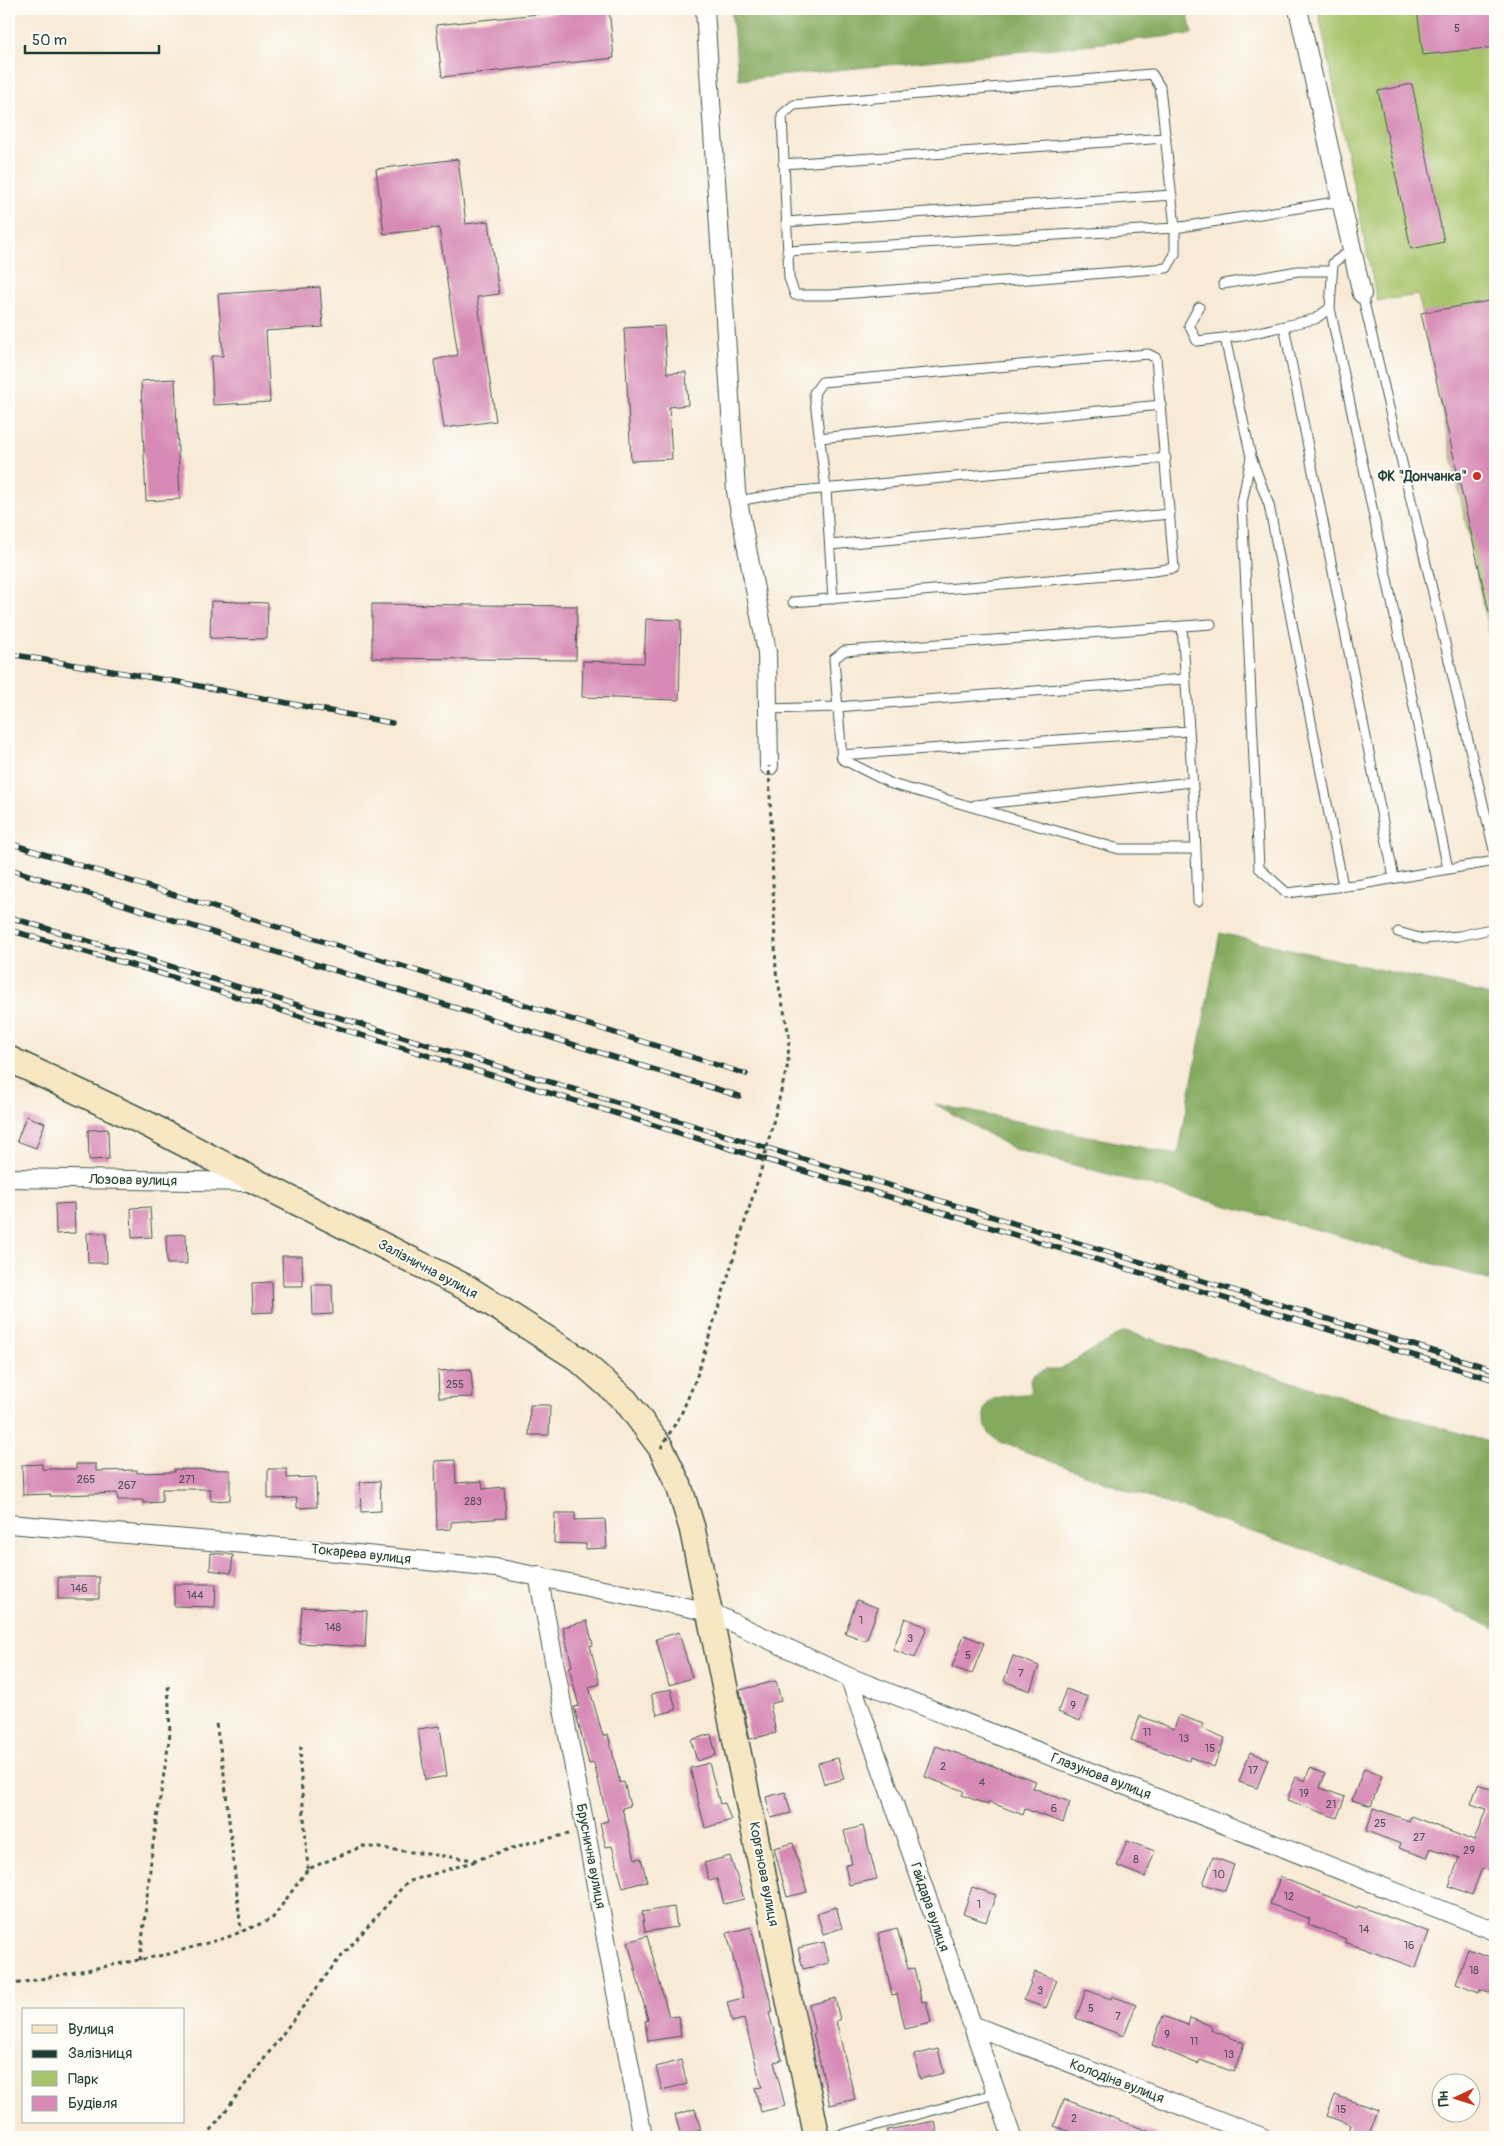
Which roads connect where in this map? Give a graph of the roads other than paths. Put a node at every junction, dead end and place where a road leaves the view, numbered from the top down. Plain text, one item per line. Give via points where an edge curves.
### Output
1 (705, 9) edge
2 (1298, 9) edge
3 (1166, 138) junction
4 (783, 164) junction
5 (1172, 195) junction
6 (1341, 201) junction
7 (786, 222) junction
8 (1175, 228) junction
9 (1352, 249) junction
10 (788, 251) junction
11 (1332, 271) junction
12 (1223, 284) dead end
13 (1362, 294) joint
14 (1199, 307) dead end
15 (1330, 308) junction
16 (1284, 326) junction
17 (1225, 338) junction
18 (1161, 405) junction
19 (820, 438) junction
20 (1251, 457) junction
21 (1166, 458) junction
22 (826, 489) junction
23 (738, 501) junction
24 (1170, 514) junction
25 (830, 545) junction
26 (833, 599) junction
27 (793, 602) dead end
28 (1210, 624) dead end
29 (1182, 626) junction
30 (1184, 679) junction
31 (837, 707) junction
32 (768, 709) junction
33 (1188, 731) junction
34 (841, 755) junction
35 (769, 766) road end
36 (1192, 782) junction
37 (969, 806) junction
38 (1196, 848) junction
39 (1495, 854) edge
40 (1495, 861) edge
41 (1448, 869) junction
42 (1394, 878) junction
43 (1343, 886) junction
44 (1198, 901) dead end
45 (1495, 928) edge
46 (1398, 932) dead end
47 (9, 1059) edge
48 (9, 1178) edge
49 (257, 1182) junction
50 (9, 1524) edge
51 (538, 1575) junction
52 (710, 1612) junction
53 (849, 1677) junction
54 (1495, 1931) edge
55 (972, 2026) junction
56 (995, 2094) junction
57 (643, 2137) edge
58 (817, 2137) edge
59 (832, 2137) edge
60 (1012, 2137) edge
61 (1262, 2137) edge

1 - 23 street
2 - 6 street
3 - 4 lane
3 - 4 lane via 1160,87 1152,74 794,105 782,115
3 - 5 lane
4 - 7 lane
5 - 7 lane
5 - 8 lane
6 - 8 lane
6 - 9 street
7 - 10 lane
8 - 10 lane
8 - 10 lane via 1175,254 1167,268 830,295 795,295 789,278
9 - 11 lane via 1332,264
9 - 13 street
11 - 12 lane via 1298,271
11 - 15 lane
13 - 39 lane
14 - 17 lane via 1189,325 1197,341
15 - 16 lane via 1315,319
15 - 41 lane
16 - 17 lane
16 - 42 lane
17 - 20 lane
18 - 19 lane
18 - 19 lane via 1156,358 1148,354 822,382 814,393
18 - 21 lane
19 - 22 lane
20 - 43 lane via 1269,505
20 - 43 lane via 1242,503 1259,868 1286,893
21 - 22 lane
21 - 24 lane
22 - 23 lane
22 - 25 lane
23 - 32 street via 767,652
24 - 25 lane
24 - 26 lane via 1174,568
25 - 26 lane
26 - 27 lane
28 - 29 lane
29 - 30 lane
29 - 31 lane via 844,651 834,659
30 - 31 lane
30 - 33 lane
31 - 32 lane
31 - 34 lane
32 - 35 street
33 - 34 lane
33 - 36 lane
34 - 37 lane via 842,759 892,784
36 - 37 lane
36 - 38 lane
37 - 38 lane via 1119,848
38 - 44 lane
40 - 41 lane
41 - 42 lane
42 - 43 lane
45 - 46 lane via 1423,939
47 - 49 main road, Залізнична вулиця via 147,1124
48 - 49 street, Лозова вулиця
49 - 52 main road, Залізнична вулиця via 469,1289 576,1358 626,1401 661,1448 679,1486 692,1528
50 - 51 street, Токарева вулиця via 317,1550
51 - 52 street, Токарева вулиця
51 - 57 street, Бруснична вулиця
52 - 53 street, Глазунова вулиця
52 - 58 main road, Корганова вулиця
53 - 54 street, Глазунова вулиця
53 - 55 street, Гайдара вулиця
55 - 56 street, Гайдара вулиця
55 - 61 street, Колодіна вулиця
56 - 59 lane
56 - 60 street, Гайдара вулиця

